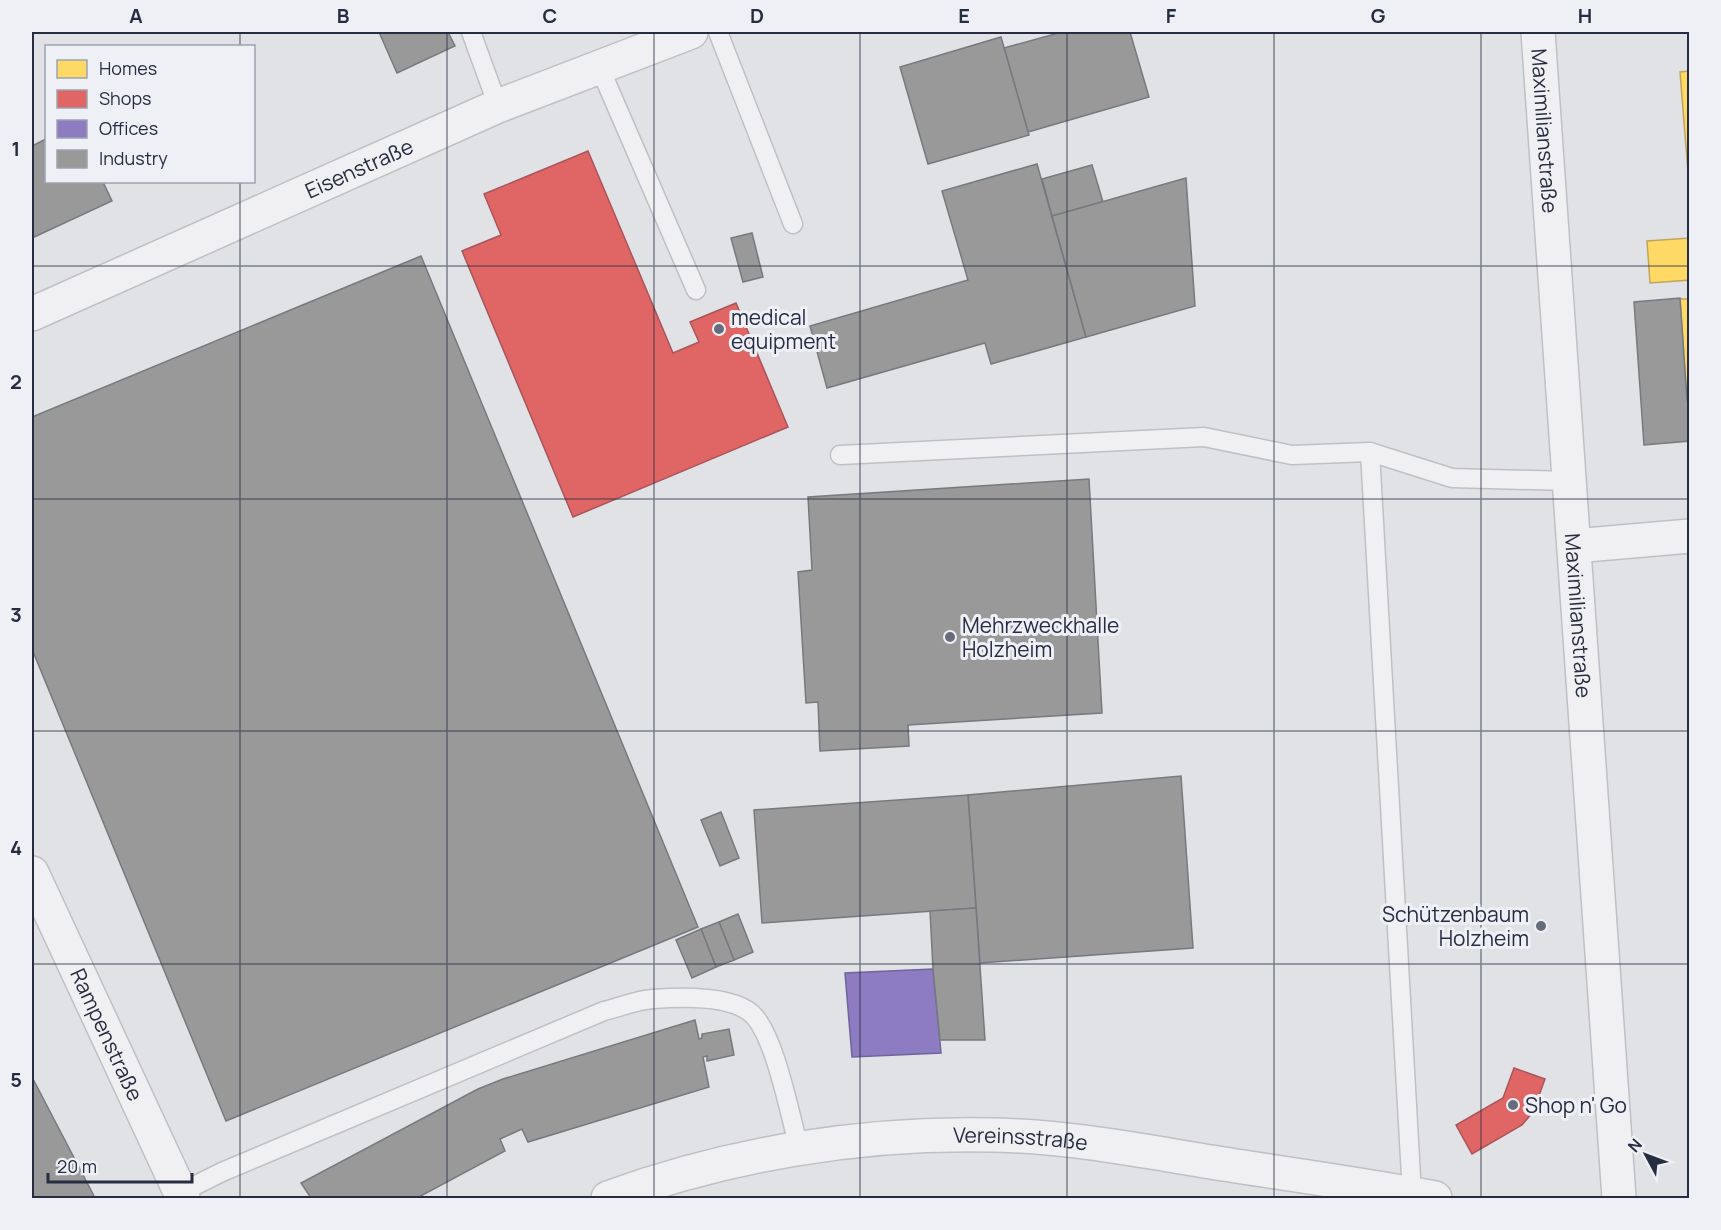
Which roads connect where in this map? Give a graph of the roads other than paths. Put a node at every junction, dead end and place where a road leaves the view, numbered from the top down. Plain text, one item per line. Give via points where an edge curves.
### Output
1 (471, 32) edge
2 (691, 32) edge
3 (718, 32) edge
4 (1538, 32) edge
5 (599, 66) junction
6 (498, 106) junction
7 (793, 224) dead end
8 (696, 290) dead end
9 (32, 314) edge
10 (1370, 452) junction
11 (840, 455) dead end
12 (1569, 481) junction
13 (1689, 536) edge
14 (1574, 546) junction
15 (32, 873) edge
16 (799, 1148) junction
17 (181, 1196) edge
18 (1423, 1196) edge
19 (608, 1198) edge
20 (1619, 1198) edge

1 - 6 lane
2 - 5 street, Eisenstraße
3 - 7 lane
4 - 12 street, Maximilianstraße
5 - 6 street, Eisenstraße
5 - 8 lane
6 - 9 street, Eisenstraße
10 - 11 lane via 1292,454 1204,437
10 - 12 lane via 1452,478
10 - 18 lane
12 - 14 street, Maximilianstraße
13 - 14 street
14 - 20 street, Maximilianstraße
15 - 17 street, Rampenstraße
16 - 17 lane via 765,1032 752,1014 733,1004 707,999 652,999 604,1011 233,1168
16 - 18 street, Vereinsstraße via 886,1137 990,1134 1076,1140
16 - 19 street, Vereinsstraße via 719,1165

